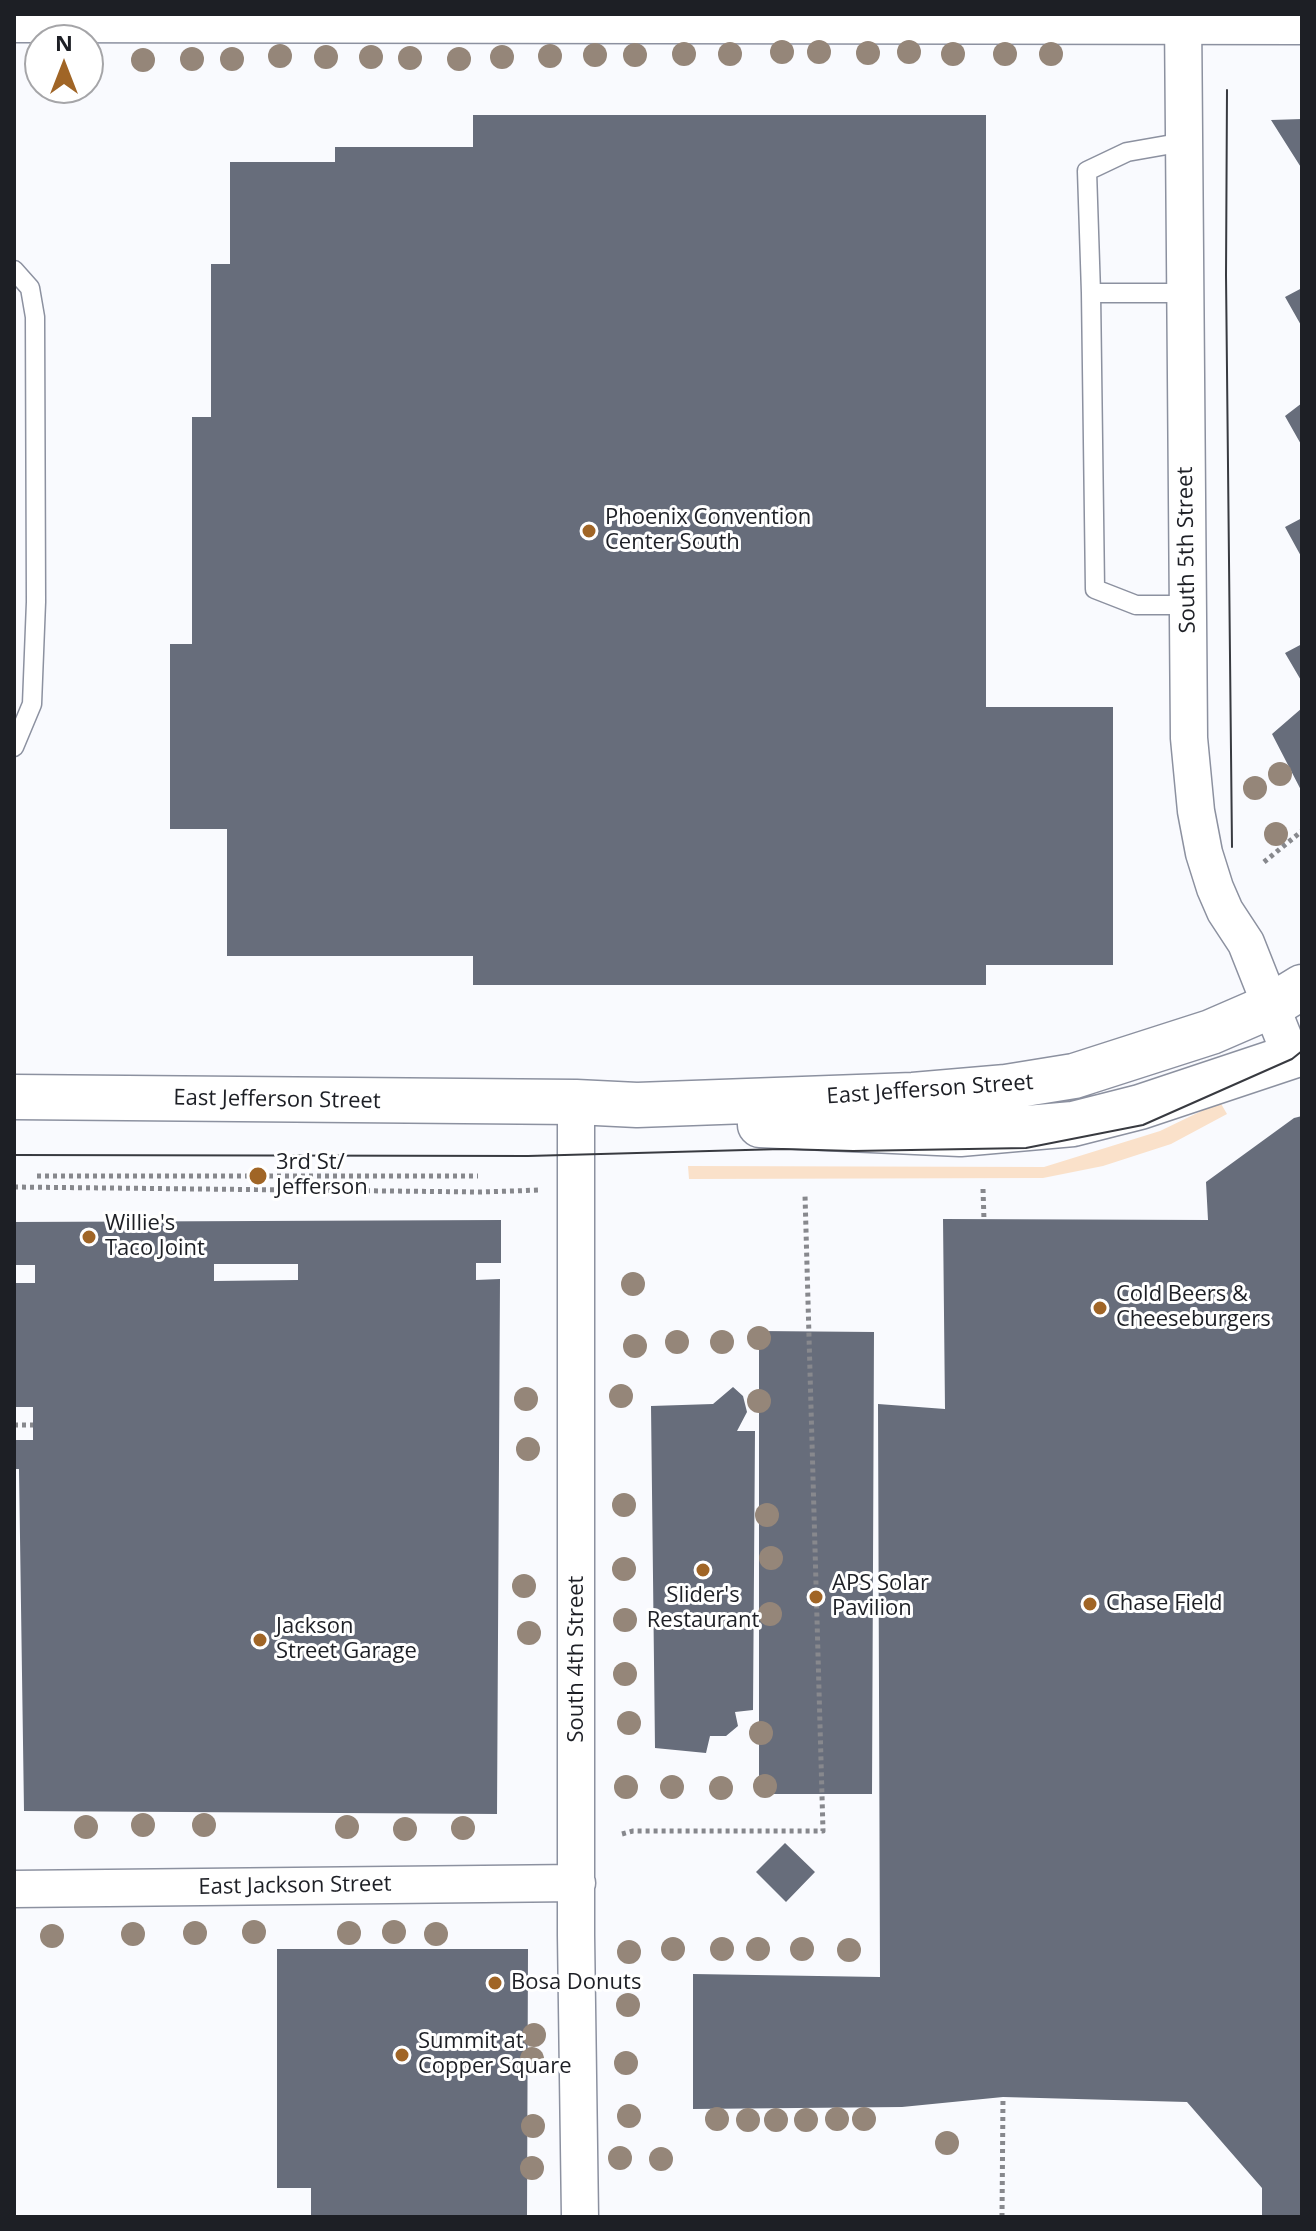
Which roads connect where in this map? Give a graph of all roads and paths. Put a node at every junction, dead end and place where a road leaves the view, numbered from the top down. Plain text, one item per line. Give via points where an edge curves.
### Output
1 (1183, 18) edge
2 (14, 20) edge
3 (1302, 22) edge
4 (1184, 142) junction
5 (14, 270) edge
6 (1091, 293) junction
7 (1185, 293) junction
8 (1188, 605) junction
9 (14, 747) edge
10 (1302, 831) edge
11 (1264, 862) dead end
12 (1286, 996) edge
13 (1297, 1056) edge
14 (14, 1097) edge
15 (576, 1102) junction
16 (637, 1105) junction
17 (37, 1176) dead end
18 (478, 1176) dead end
19 (14, 1187) edge
20 (983, 1189) dead end
21 (548, 1190) dead end
22 (805, 1195) dead end
23 (984, 1220) dead end
24 (14, 1425) edge
25 (33, 1425) dead end
26 (622, 1834) dead end
27 (577, 1883) junction
28 (14, 1889) edge
29 (1003, 2097) dead end
30 (580, 2217) edge
31 (1002, 2217) edge

1 - 2 main road
1 - 3 main road
1 - 4 street, South 5th Street
4 - 6 lane via 1127,152 1087,171
4 - 7 street, South 5th Street
5 - 9 lane via 30,288 35,317 36,588 32,704
6 - 7 lane
6 - 8 lane via 1095,589 1136,605
7 - 8 street, South 5th Street
8 - 12 street, South 5th Street via 1189,738 1204,853 1225,911
10 - 11 path
12 - 13 street, South 5th Street
12 - 16 main road, East Jefferson Street via 1211,1032 1074,1076 913,1095
13 - 16 main road, East Jefferson Street via 1073,1124 960,1134 774,1128
14 - 15 main road, East Jefferson Street
15 - 16 main road, East Jefferson Street
15 - 27 street, South 4th Street
17 - 18 path
19 - 21 path
20 - 23 path
22 - 26 path via 823,1831
24 - 25 path
27 - 28 street, East Jackson Street
27 - 30 street, South 4th Street
29 - 31 path

